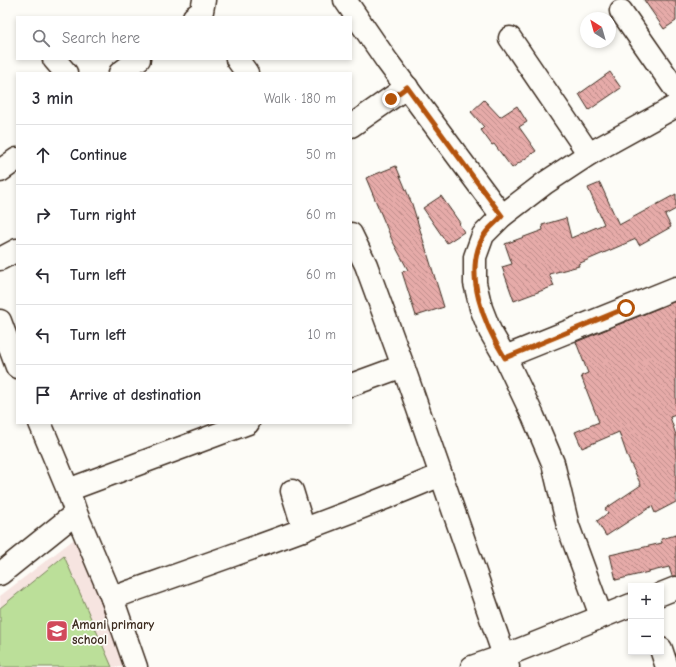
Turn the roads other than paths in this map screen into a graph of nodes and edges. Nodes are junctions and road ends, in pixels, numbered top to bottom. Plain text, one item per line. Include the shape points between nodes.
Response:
1 (345, 0) edge
2 (621, 11) dead end
3 (510, 38) dead end
4 (55, 60) edge
5 (137, 60) edge
6 (238, 60) edge
7 (65, 72) edge
8 (121, 72) edge
9 (246, 72) edge
10 (407, 87) junction
11 (676, 90) edge
12 (676, 106) edge
13 (352, 125) edge
14 (589, 154) junction
15 (16, 160) edge
16 (0, 171) edge
17 (502, 216) junction
18 (352, 238) edge
19 (16, 251) edge
20 (0, 259) edge
21 (359, 268) edge
22 (676, 288) edge
23 (7, 328) edge
24 (505, 358) junction
25 (16, 363) edge
26 (403, 366) junction
27 (352, 385) edge
28 (40, 424) edge
29 (245, 424) edge
30 (441, 475) junction
31 (68, 490) junction
32 (292, 491) dead end
33 (76, 513) junction
34 (304, 530) junction
35 (0, 574) edge
36 (676, 588) edge
37 (664, 593) edge
38 (112, 598) junction
39 (628, 606) edge
40 (600, 616) junction
41 (663, 655) edge
42 (506, 662) edge
43 (136, 667) edge
44 (472, 667) edge
45 (667, 667) edge

1 - 10 street
2 - 11 street
3 - 14 street
4 - 7 street
5 - 8 street
6 - 9 street
10 - 13 street
10 - 17 street
12 - 14 street
14 - 17 street
15 - 16 street
17 - 24 street via 483,235 475,257 475,283 490,331
18 - 21 street
19 - 20 street
21 - 26 street
22 - 24 street
23 - 25 street
24 - 40 street via 553,463 568,526
26 - 27 street
26 - 30 street
28 - 31 street
29 - 31 street
30 - 34 street
30 - 42 street
31 - 33 street
32 - 34 street
33 - 35 street
33 - 38 street
34 - 38 street
36 - 37 street
38 - 43 street
39 - 40 street
40 - 42 street
41 - 45 street
42 - 44 street

